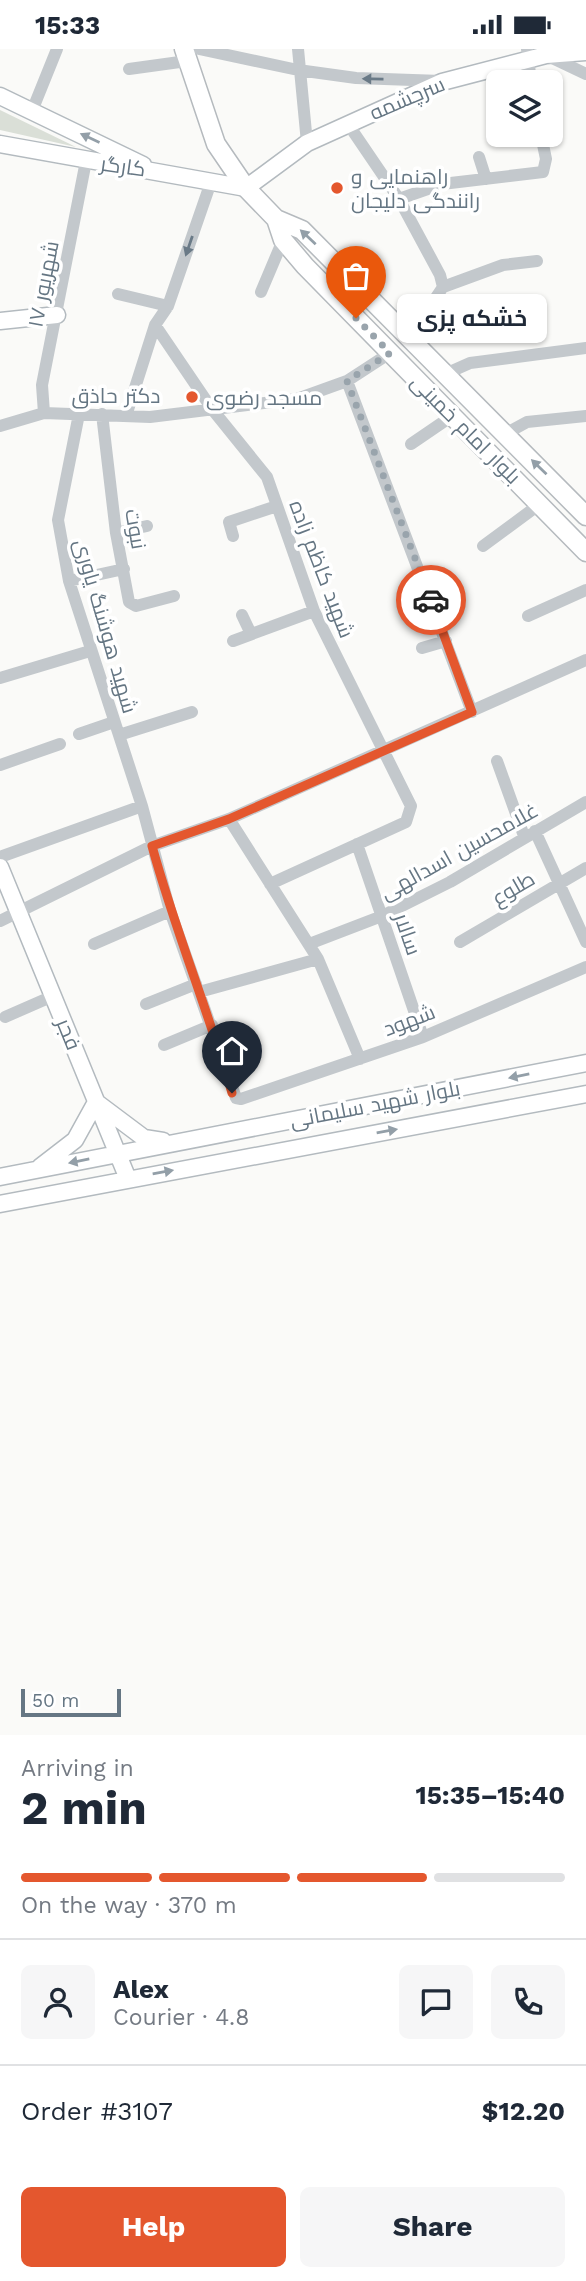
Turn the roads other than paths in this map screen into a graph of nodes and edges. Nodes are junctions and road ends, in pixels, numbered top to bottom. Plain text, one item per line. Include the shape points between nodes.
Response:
1 (57, 49) edge
2 (298, 49) edge
3 (586, 51) edge
4 (190, 53) edge
5 (527, 54) edge
6 (546, 55) junction
7 (129, 69) dead end
8 (298, 70) junction
9 (586, 74) edge
10 (442, 82) junction
11 (0, 96) edge
12 (32, 111) junction
13 (348, 124) junction
14 (307, 143) junction
15 (0, 144) edge
16 (544, 147) edge
17 (479, 157) dead end
18 (86, 161) junction
19 (151, 170) junction
20 (486, 179) junction
21 (211, 182) junction
22 (246, 188) junction
23 (399, 199) junction
24 (276, 219) junction
25 (283, 240) junction
26 (537, 261) dead end
27 (443, 287) junction
28 (261, 292) dead end
29 (118, 294) dead end
30 (168, 306) junction
31 (57, 315) junction
32 (0, 321) edge
33 (155, 325) junction
34 (408, 339) junction
35 (586, 348) edge
36 (390, 353) junction
37 (443, 375) junction
38 (347, 381) junction
39 (212, 409) junction
40 (44, 413) junction
41 (79, 414) junction
42 (102, 414) junction
43 (452, 415) junction
44 (126, 416) junction
45 (586, 416) edge
46 (0, 426) edge
47 (505, 434) junction
48 (411, 444) dead end
49 (540, 504) junction
50 (277, 506) junction
51 (586, 516) edge
52 (147, 526) dead end
53 (116, 533) junction
54 (233, 536) dead end
55 (483, 546) dead end
56 (586, 552) edge
57 (124, 569) junction
58 (69, 581) junction
59 (586, 590) edge
60 (174, 596) dead end
61 (314, 611) junction
62 (242, 614) dead end
63 (528, 616) dead end
64 (251, 634) junction
65 (233, 641) dead end
66 (446, 641) junction
67 (422, 648) dead end
68 (90, 651) junction
69 (586, 660) edge
70 (0, 678) edge
71 (192, 712) dead end
72 (472, 712) junction
73 (114, 722) junction
74 (79, 734) dead end
75 (119, 735) junction
76 (60, 744) dead end
77 (383, 753) junction
78 (497, 761) dead end
79 (0, 765) edge
80 (586, 802) edge
81 (142, 806) junction
82 (229, 819) junction
83 (529, 834) junction
84 (357, 844) junction
85 (152, 846) junction
86 (0, 857) edge
87 (0, 867) edge
88 (586, 868) edge
89 (559, 883) junction
90 (270, 884) junction
91 (170, 911) junction
92 (20, 913) junction
93 (382, 916) junction
94 (0, 921) edge
95 (460, 942) dead end
96 (586, 942) edge
97 (94, 944) dead end
98 (309, 944) junction
99 (318, 959) junction
100 (586, 967) edge
101 (197, 988) junction
102 (53, 996) junction
103 (146, 1004) dead end
104 (5, 1017) dead end
105 (212, 1025) junction
106 (423, 1037) junction
107 (164, 1045) dead end
108 (360, 1059) junction
109 (586, 1063) edge
110 (586, 1094) edge
111 (241, 1099) joint
112 (96, 1102) junction
113 (176, 1143) junction
114 (117, 1154) junction
115 (37, 1170) junction
116 (0, 1177) edge
117 (128, 1179) junction
118 (0, 1204) edge

1 - 12 street
2 - 8 street
3 - 6 main road, سرچشمه
4 - 7 street
4 - 8 street
4 - 22 main road via 216,144
5 - 6 main road, سرچشمه
5 - 10 main road, سرچشمه
6 - 9 street
10 -> 8 street
8 - 14 street
10 - 13 main road, سرچشمه
11 - 12 main road
19 -> 12 main road
13 - 14 main road, سرچشمه
13 - 23 street
14 - 22 main road, سرچشمه
15 - 18 main road, کارگر
16 - 20 street via 544,172
17 - 20 street
18 - 19 main road, کارگر
18 - 31 street, ۱۷ شهریور
19 - 21 main road, کارگر
20 - 23 street via 442,184
21 - 22 main road, کارگر
21 -> 30 street
22 - 24 main road
23 - 27 street
24 - 25 main road, بلوار امام خمینی
34 -> 24 main road, بلوار امام خمینی via 302,230
25 - 28 street
25 - 36 main road, بلوار امام خمینی
26 - 27 street via 503,265
27 - 34 street
29 - 30 street
30 - 33 street
31 - 32 main road
31 - 40 street, ۱۷ شهریور via 42,385
33 - 39 street
33 - 44 street
34 - 37 main road, بلوار امام خمینی
35 - 37 street via 470,363
36 - 38 street, دکتر حاذق
36 - 43 main road, بلوار امام خمینی
37 - 47 main road, بلوار امام خمینی
38 - 39 street, دکتر حاذق via 297,399
38 - 66 street
39 - 44 street, دکتر حاذق
39 - 50 street, شهید کاظم زاده via 267,477
40 - 41 street, دکتر حاذق
40 - 46 street, دکتر حاذق
41 - 42 street, دکتر حاذق
41 - 58 street, شهید هوشنگ یاوری via 58,520
42 - 44 street, دکتر حاذق
42 - 53 street, نبوت
43 - 48 street
43 - 49 main road, بلوار امام خمینی
45 - 47 street via 527,422
51 -> 47 main road, بلوار امام خمینی
49 - 55 street
49 - 56 main road, بلوار امام خمینی
50 - 54 street via 229,522
50 - 61 street, شهید کاظم زاده
52 - 53 street
53 - 57 street, نبوت
57 - 58 street
57 - 60 street, نبوت via 133,605
58 - 68 street, شهید هوشنگ یاوری
59 - 63 street
61 - 64 street
61 - 77 street, شهید کاظم زاده
62 - 64 street
64 - 65 street
66 - 67 street
66 - 72 street
68 - 70 street
68 - 73 street, شهید هوشنگ یاوری
69 - 72 street
71 - 75 street
72 - 77 street
73 - 74 street
73 - 75 street, شهید هوشنگ یاوری
75 - 81 street, شهید هوشنگ یاوری
76 - 79 street
77 - 82 street
77 - 84 street, شهید کاظم زاده via 411,806 406,822
78 - 83 street
80 - 83 street, غلامحسین اسدالهی
81 - 85 street, شهید هوشنگ یاوری
81 - 86 street
82 - 85 street
82 - 90 street
83 - 89 street
83 - 93 street, غلامحسین اسدالهی via 450,883
84 - 90 street, شهید کاظم زاده
84 - 93 street, سالار
85 - 91 street, شهید هوشنگ یاوری
85 - 92 street
87 - 92 main road, فجر
88 - 89 street, طلوع
89 - 95 street, طلوع
89 - 96 street
90 - 98 street
91 - 97 street
91 - 101 street, شهید هوشنگ یاوری
92 - 94 street
92 - 102 main road, فجر
93 - 98 street, غلامحسین اسدالهی
93 - 106 street, سالار
98 - 99 street
99 - 101 street
99 - 108 street
100 - 106 street, شهود
101 - 103 street
101 - 105 street, شهید هوشنگ یاوری
102 - 104 street
102 - 112 main road, فجر
105 - 107 street
105 - 111 street, شهید هوشنگ یاوری via 232,1093
106 - 108 street, شهود
108 - 111 street, شهود
109 -> 113 main road, بلوار شهید سلیمانی
117 -> 110 main road, بلوار شهید سلیمانی
112 - 113 main road via 144,1137
112 - 114 main road, فجر
112 - 115 main road via 75,1140
113 - 114 main road, بلوار شهید سلیمانی
114 -> 115 main road, بلوار شهید سلیمانی
114 - 117 main road, فجر
115 - 116 main road, بلوار شهید سلیمانی
117 - 118 main road, بلوار شهید سلیمانی

